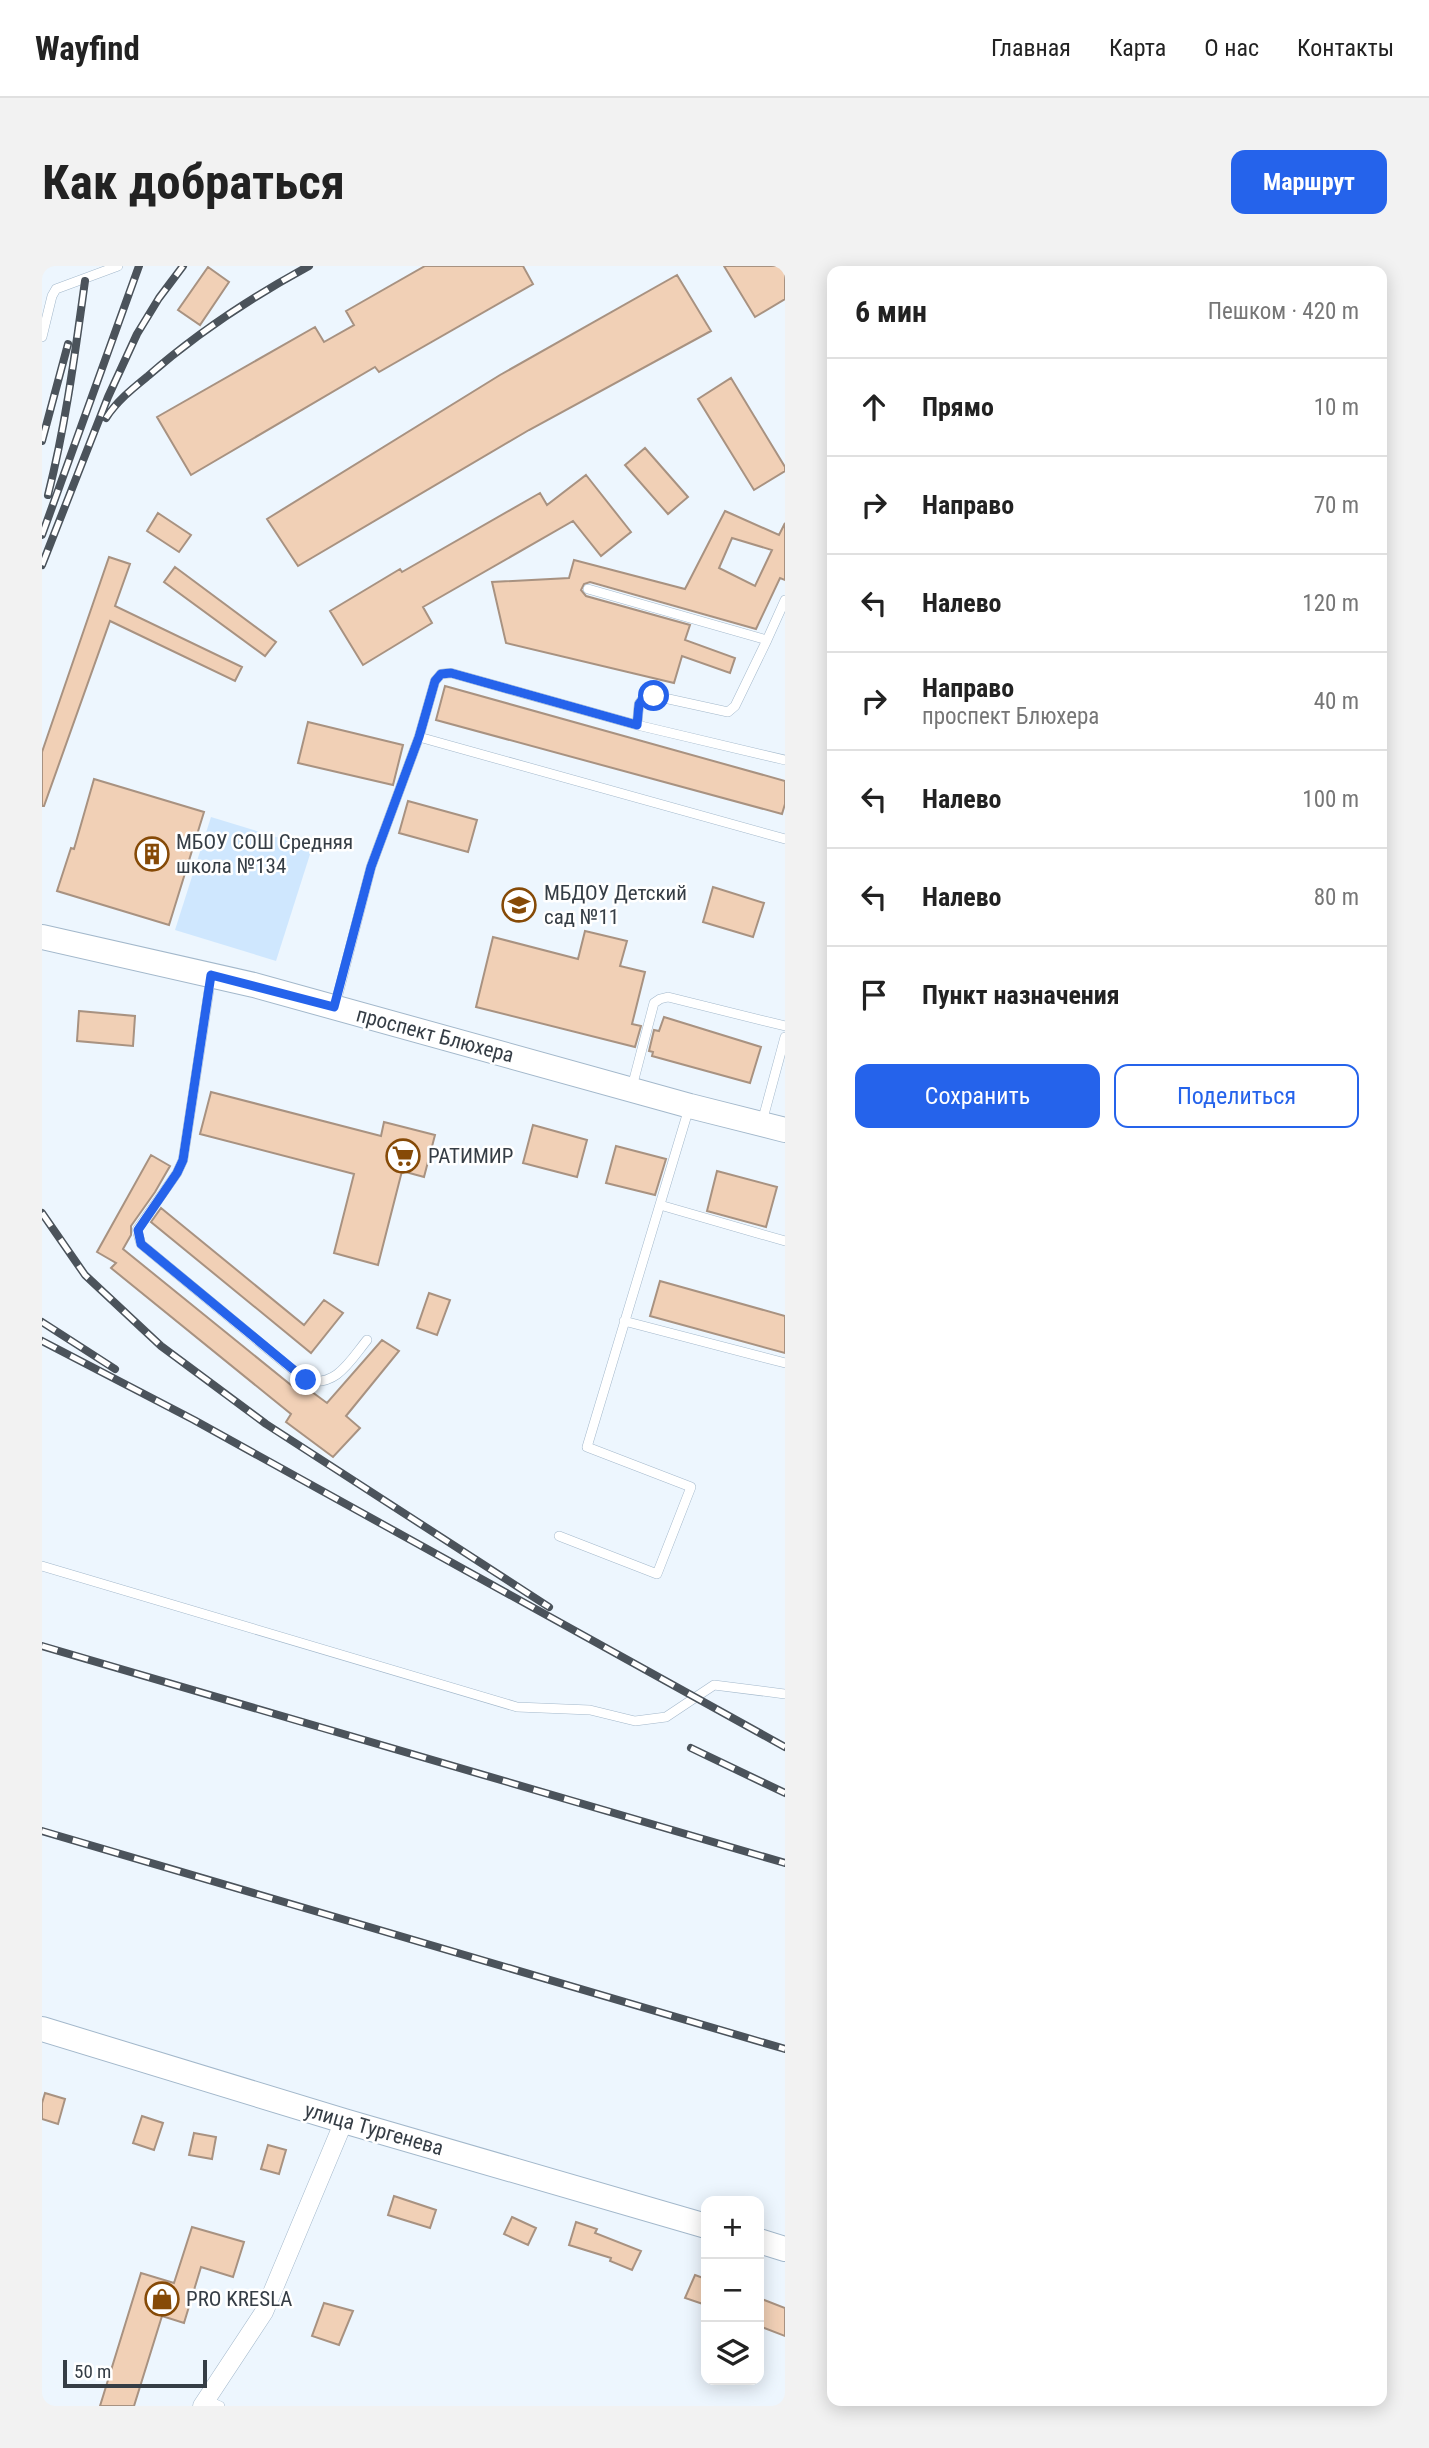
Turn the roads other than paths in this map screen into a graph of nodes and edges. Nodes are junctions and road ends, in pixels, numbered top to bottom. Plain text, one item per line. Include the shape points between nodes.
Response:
1 (118, 266) edge
2 (42, 337) edge
3 (588, 589) dead end
4 (785, 600) edge
5 (767, 640) junction
6 (637, 725) junction
7 (419, 737) junction
8 (785, 760) edge
9 (785, 839) edge
10 (42, 937) edge
11 (211, 975) junction
12 (334, 1007) junction
13 (785, 1026) edge
14 (785, 1037) edge
15 (631, 1089) junction
16 (690, 1106) junction
17 (773, 1126) edge
18 (660, 1205) junction
19 (785, 1241) edge
20 (624, 1321) junction
21 (367, 1340) dead end
22 (785, 1363) edge
23 (558, 1536) dead end
24 (42, 1566) edge
25 (785, 1694) edge
26 (42, 2029) edge
27 (344, 2121) junction
28 (701, 2225) edge
29 (764, 2243) edge
30 (785, 2249) edge
31 (209, 2404) edge

1 - 2 lane via 56,289
3 - 5 lane
4 - 5 lane
5 - 6 lane via 728,712 644,697
6 - 7 lane via 451,673 441,674 435,681
6 - 8 lane
7 - 9 lane
7 - 12 lane via 371,867
10 - 11 street, проспект Блюхера
11 - 12 street, проспект Блюхера
11 - 21 lane via 183,1160 138,1230 141,1244 306,1380 332,1378
12 - 15 street, проспект Блюхера
13 - 15 lane via 668,997 660,999 654,1003
14 - 17 lane
15 - 16 street, проспект Блюхера
16 - 17 street, проспект Блюхера
16 - 18 lane
18 - 19 lane
18 - 20 lane
20 - 22 lane
20 - 23 lane via 587,1447 691,1487 657,1574
24 - 25 lane via 517,1707 590,1710 635,1721 666,1717 714,1685
26 - 27 street, улица Тургенева
27 - 28 street, улица Тургенева
27 - 31 street via 264,2312
29 - 30 street

